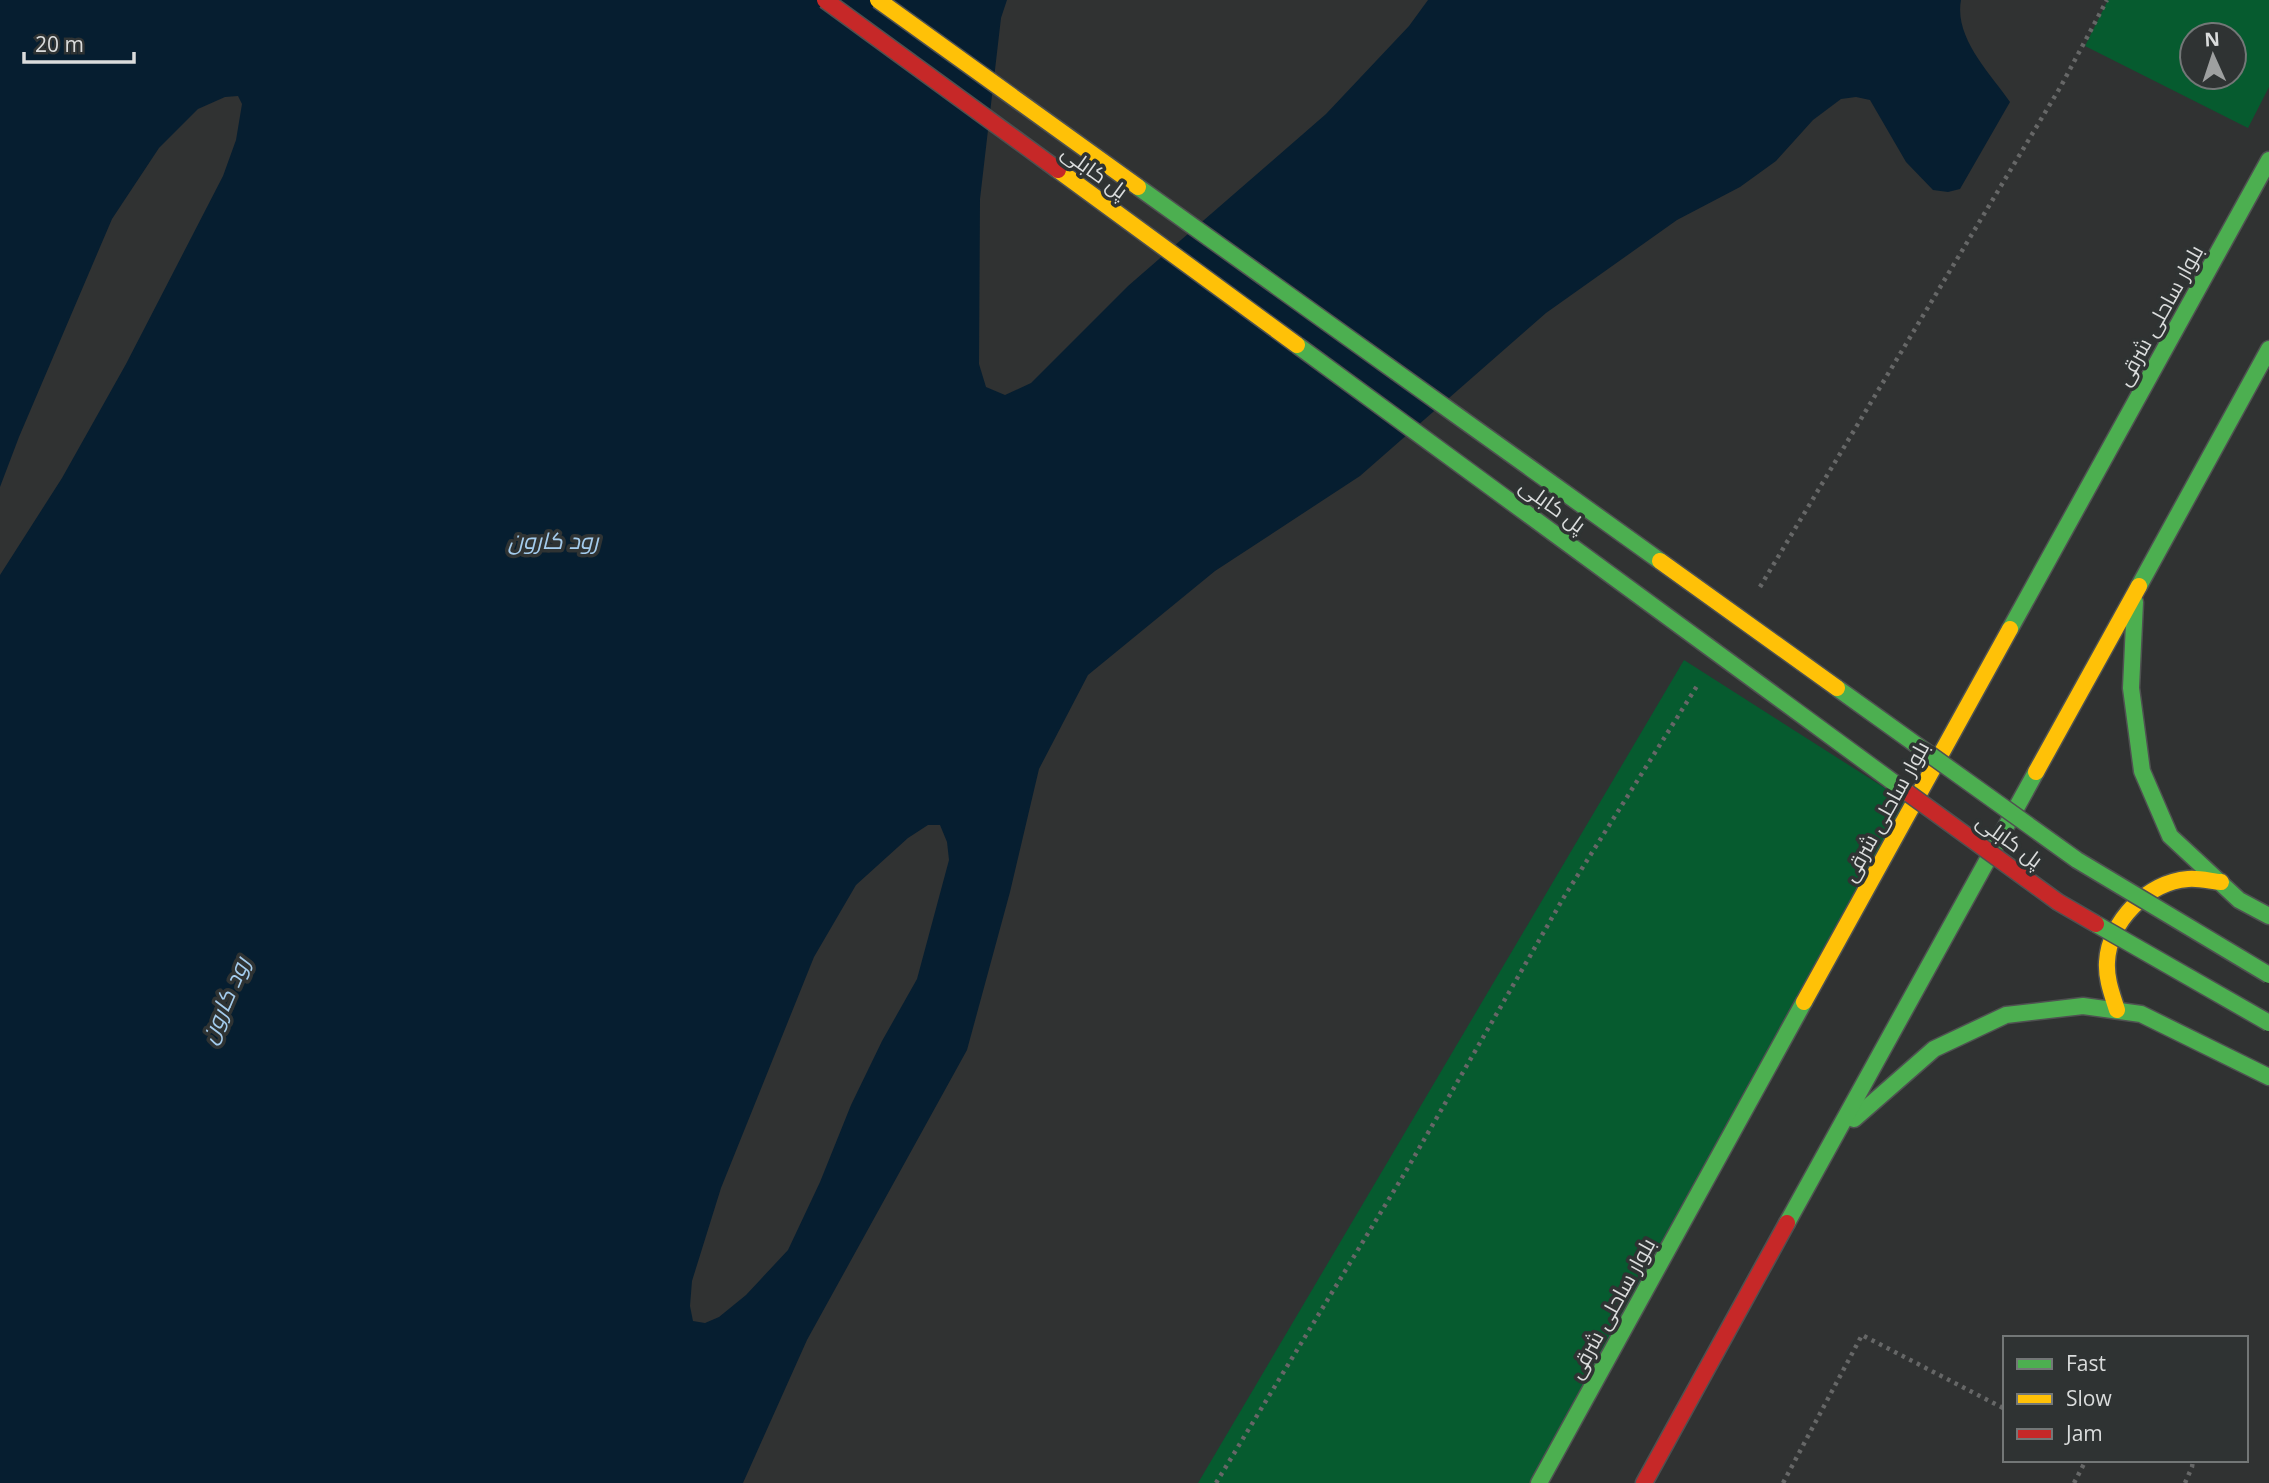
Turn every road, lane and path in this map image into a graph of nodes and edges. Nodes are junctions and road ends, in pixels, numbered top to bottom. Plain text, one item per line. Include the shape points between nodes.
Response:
1 (825, 0) edge
2 (878, 0) edge
3 (2107, 0) edge
4 (2269, 160) edge
5 (2269, 349) edge
6 (2136, 590) junction
7 (1755, 594) dead end
8 (1704, 676) dead end
9 (2221, 882) junction
10 (2269, 916) edge
11 (2269, 975) edge
12 (2117, 1010) junction
13 (2269, 1023) edge
14 (2269, 1077) edge
15 (1835, 1137) junction
16 (2003, 1408) edge
17 (2084, 1462) edge
18 (2193, 1462) edge
19 (1216, 1483) edge
20 (1539, 1483) edge
21 (1644, 1483) edge
22 (1783, 1483) edge
23 (2074, 1483) edge
24 (2185, 1483) edge

1 - 13 main road, پل کابلی, bridge via 2058,902
2 - 11 main road, پل کابلی, bridge via 2077,860
3 - 7 path via 2054,98
4 - 20 main road, بلوار ساحلی شرقی
5 - 6 main road
6 - 9 main road via 2130,688 2142,772 2170,836
6 - 15 main road
8 - 19 path via 1564,897 1406,1171
9 - 10 main road via 2239,900
9 - 12 main road via 2186,879 2153,889 2126,912 2111,943 2107,977
12 - 14 main road via 2141,1014
12 - 15 main road via 2083,1006 2006,1015 1934,1049
15 - 21 main road
16 - 22 path via 1862,1335
17 - 23 path
18 - 24 path

